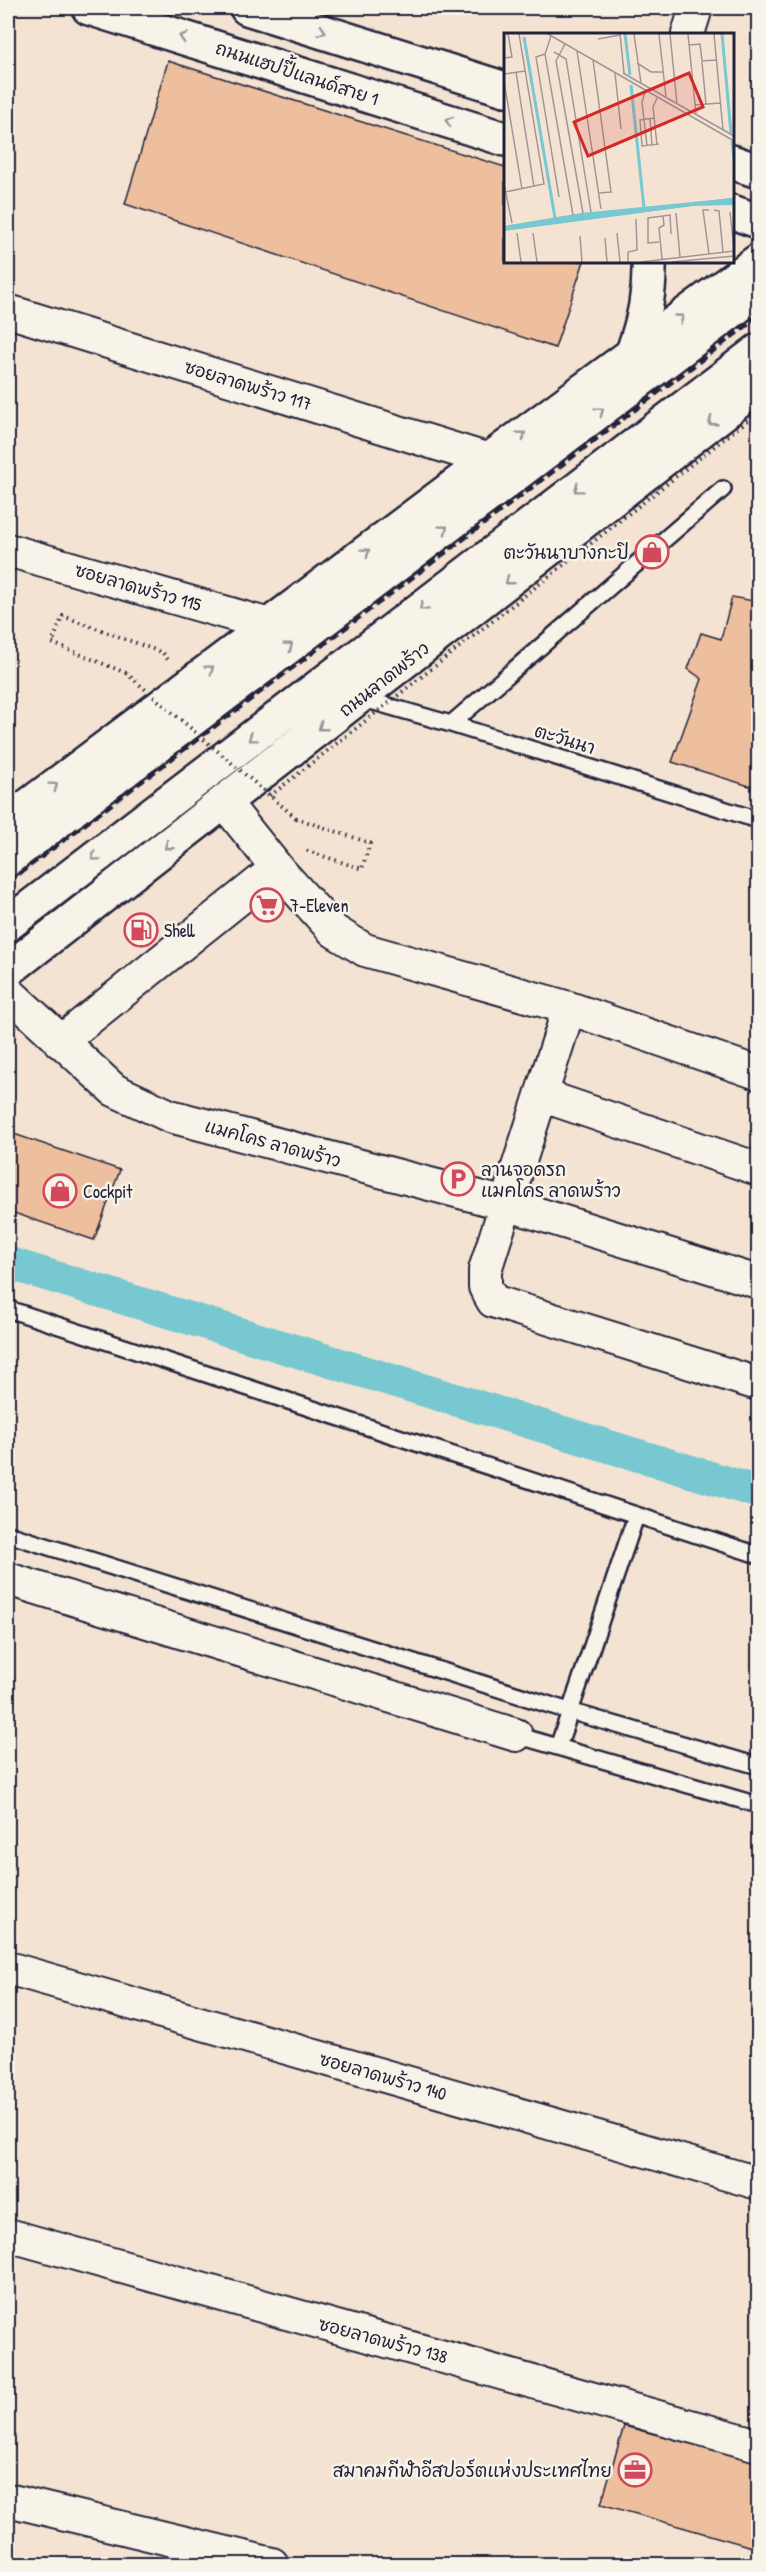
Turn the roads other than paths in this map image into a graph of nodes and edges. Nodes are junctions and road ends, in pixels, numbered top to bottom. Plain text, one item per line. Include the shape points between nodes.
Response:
1 (89, 8) edge
2 (247, 8) edge
3 (696, 8) edge
4 (688, 33) edge
5 (504, 89) edge
6 (504, 139) edge
7 (733, 162) edge
8 (759, 171) edge
9 (733, 212) edge
10 (759, 220) edge
11 (759, 261) edge
12 (649, 262) edge
13 (759, 291) edge
14 (8, 311) edge
15 (759, 351) edge
16 (633, 352) junction
17 (754, 401) edge
18 (489, 460) junction
19 (723, 489) dead end
20 (8, 550) edge
21 (269, 625) junction
22 (359, 698) junction
23 (451, 724) junction
24 (225, 803) junction
25 (759, 820) edge
26 (8, 821) edge
27 (287, 858) junction
28 (8, 859) edge
29 (8, 924) edge
30 (8, 970) edge
31 (8, 992) edge
32 (569, 1008) junction
33 (60, 1042) junction
34 (759, 1073) edge
35 (541, 1095) junction
36 (759, 1169) edge
37 (506, 1204) junction
38 (759, 1282) edge
39 (8, 1309) edge
40 (759, 1384) edge
41 (636, 1516) junction
42 (8, 1534) edge
43 (759, 1554) edge
44 (8, 1579) edge
45 (569, 1711) junction
46 (516, 1735) joint
47 (558, 1747) junction
48 (759, 1766) edge
49 (759, 1806) edge
50 (8, 1968) edge
51 (759, 2183) edge
52 (8, 2235) edge
53 (759, 2445) edge
54 (8, 2500) edge
55 (193, 2555) edge
56 (272, 2565) edge

6 -> 1 main road, ถนนแฮปปี้แลนด์สาย 1
2 -> 5 main road
3 - 4 street
7 - 8 main road
9 - 10 main road
16 -> 11 main road
12 - 16 main road via 645,318
28 -> 13 main road
14 - 18 street, ซอยลาดพร้าว 117
15 -> 29 main road
18 -> 16 main road
17 -> 22 main road, ถนนลาดพร้าว
21 -> 18 main road
19 - 23 lane
20 - 21 street, ซอยลาดพร้าว 115
26 -> 21 main road
22 - 23 lane, ตะวันนา
22 -> 24 main road, ถนนลาดพร้าว
23 - 25 lane, ตะวันนา
24 - 27 street
24 -> 30 main road, ถนนลาดพร้าว
27 - 32 street via 334,931 364,950
27 - 33 street
31 - 33 street, แมคโคร ลาดพร้าว
32 - 34 street
32 - 35 street
33 - 37 street, แมคโคร ลาดพร้าว via 114,1090 170,1116
35 - 36 street
35 - 37 street
37 - 38 street, แมคโคร ลาดพร้าว
37 - 40 street via 485,1270 485,1287 493,1301
39 - 41 lane
41 - 43 lane
41 - 45 lane
42 - 45 lane
44 - 46 street
45 - 47 lane
45 - 48 lane
46 - 47 lane
47 - 49 lane
50 - 51 street, ซอยลาดพร้าว 140
52 - 53 street, ซอยลาดพร้าว 138
54 - 55 street
55 - 56 street

